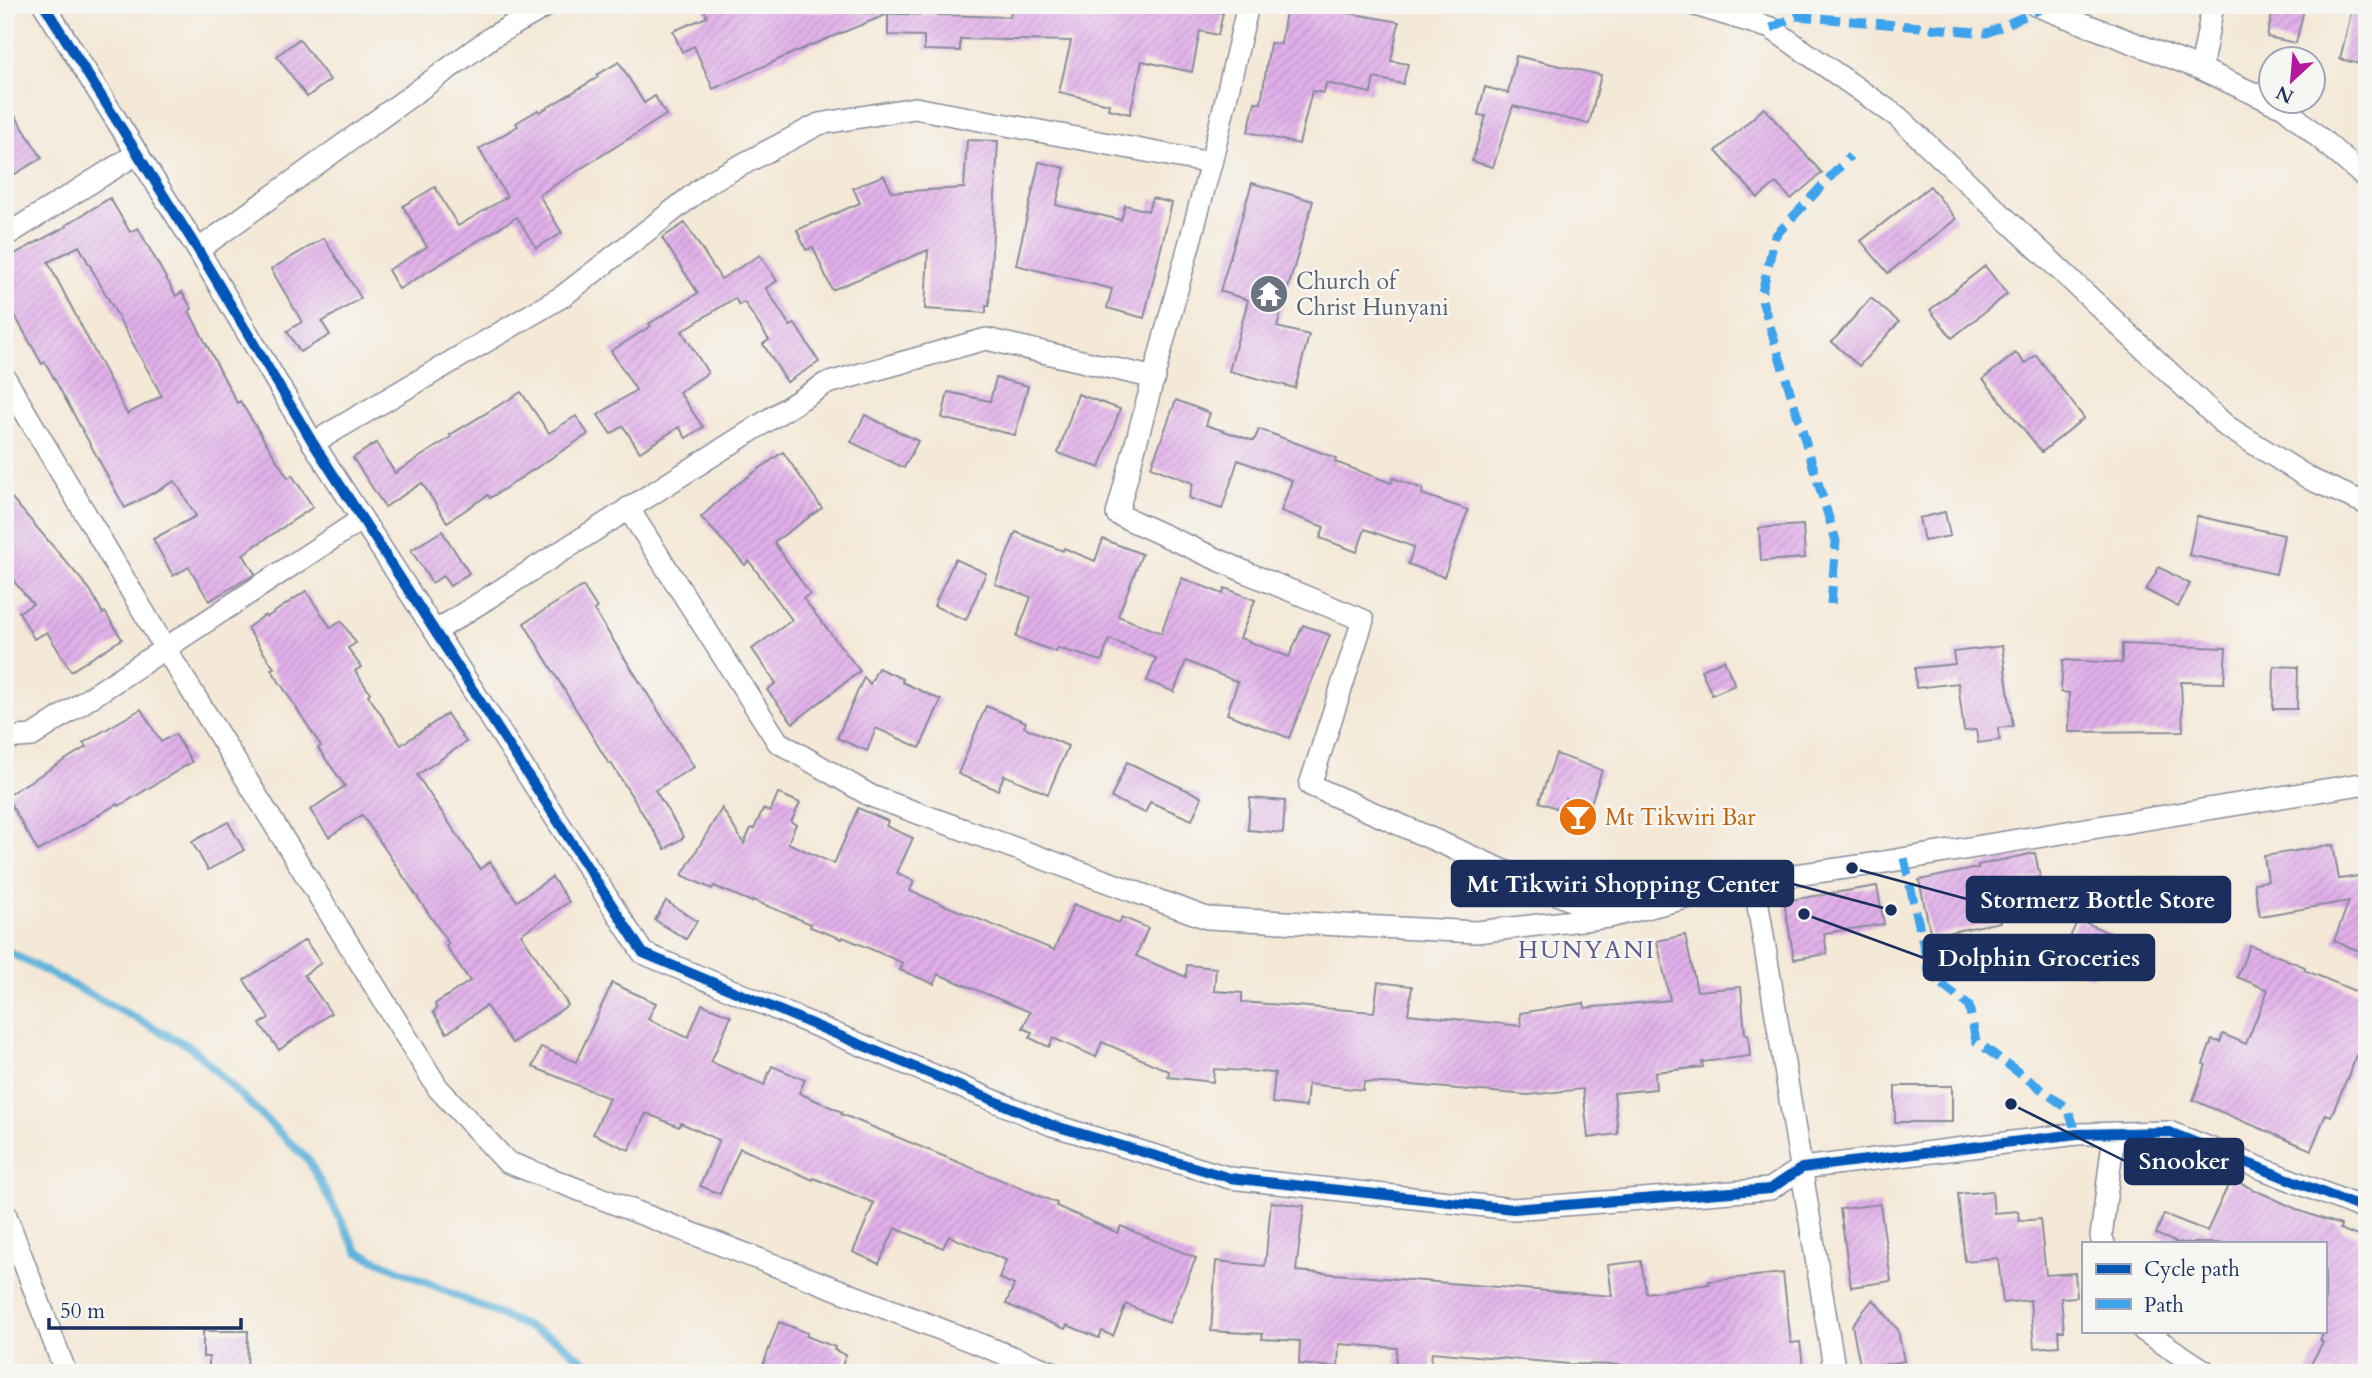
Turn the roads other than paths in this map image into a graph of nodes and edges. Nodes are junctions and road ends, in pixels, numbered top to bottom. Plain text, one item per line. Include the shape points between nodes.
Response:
1 (44, 5) edge
2 (548, 5) edge
3 (1248, 5) edge
4 (1695, 5) edge
5 (2035, 5) edge
6 (2213, 5) edge
7 (2201, 69) junction
8 (2256, 94) edge
9 (2294, 116) edge
10 (138, 153) junction
11 (1212, 163) junction
12 (2367, 179) edge
13 (5, 236) edge
14 (198, 250) junction
15 (5, 378) edge
16 (1154, 378) junction
17 (313, 443) junction
18 (2367, 504) edge
19 (628, 508) junction
20 (362, 519) junction
21 (436, 631) junction
22 (165, 648) junction
23 (5, 738) edge
24 (2367, 783) edge
25 (1754, 881) junction
26 (1609, 917) junction
27 (2114, 1133) junction
28 (1802, 1168) junction
29 (2367, 1210) edge
30 (5, 1213) edge
31 (2104, 1242) edge
32 (2146, 1332) edge
33 (66, 1373) edge
34 (1054, 1373) edge
35 (1830, 1373) edge
36 (2208, 1373) edge

1 - 10 street
2 - 14 street via 492,37
3 - 11 street
4 - 18 street via 1772,28 1898,117 2226,426 2312,480
5 - 7 street
6 - 7 street
7 - 8 street
9 - 12 street
10 - 13 street
10 - 14 street
11 - 16 street
11 - 17 street via 915,108 819,124 711,181 563,296
14 - 17 street
15 - 22 street
16 - 19 street via 986,338 825,384
16 - 26 street via 1117,514 1363,620 1310,785
17 - 20 street
19 - 21 street
19 - 26 street via 778,742 872,796 1207,918 1476,932
20 - 21 street
20 - 22 street
21 - 28 street via 643,953 1052,1125 1230,1178 1513,1209 1770,1189
22 - 23 street via 32,736
22 - 34 street via 438,1088 507,1162
24 - 25 street
25 - 26 street
25 - 28 street
27 - 28 street
27 - 29 street via 2169,1132
27 - 31 street
28 - 35 street via 1833,1361
30 - 33 street
32 - 36 street

